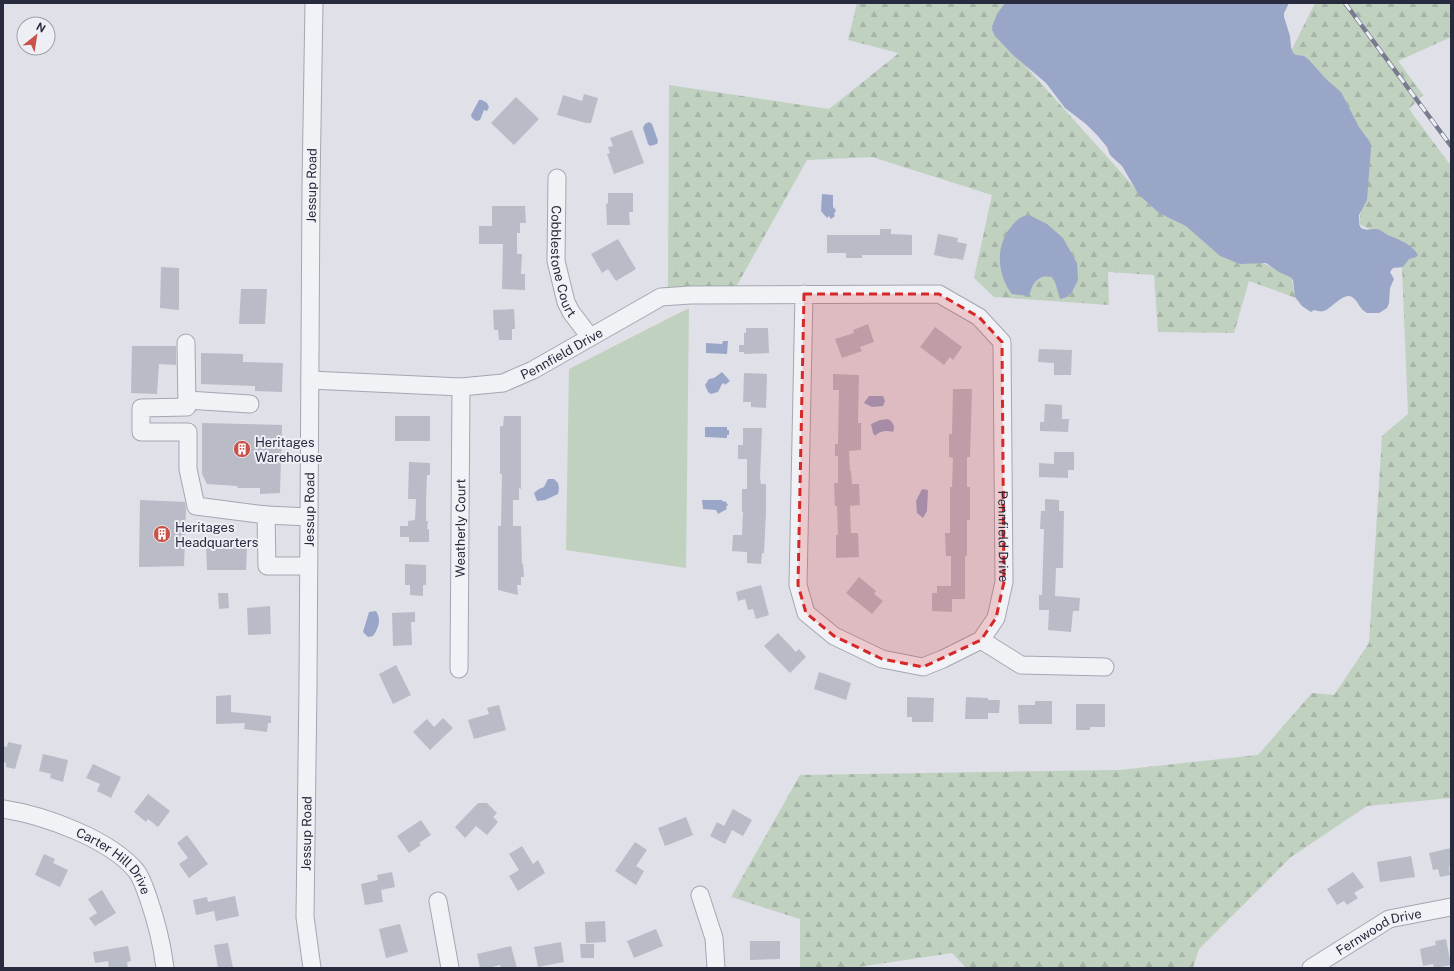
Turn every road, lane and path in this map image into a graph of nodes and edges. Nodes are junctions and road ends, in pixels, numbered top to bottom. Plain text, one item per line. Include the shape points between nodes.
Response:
1 (314, 3) edge
2 (557, 178) dead end
3 (804, 294) junction
4 (590, 337) junction
5 (186, 343) dead end
6 (310, 380) junction
7 (461, 387) junction
8 (187, 403) junction
9 (250, 404) dead end
10 (188, 432) junction
11 (266, 515) junction
12 (308, 517) junction
13 (308, 566) junction
14 (981, 640) junction
15 (1105, 667) dead end
16 (459, 669) dead end
17 (3, 809) edge
18 (700, 896) dead end
19 (438, 901) dead end
20 (1451, 907) edge
21 (165, 968) edge
22 (312, 968) edge
23 (450, 968) edge
24 (716, 968) edge
25 (1311, 968) edge

1 - 6 street, Jessup Road
2 - 4 street, Cobblestone Court via 556,261 566,302
3 - 4 street, Pennfield Drive via 661,297
3 - 14 street via 798,585 806,613 834,636 882,659 923,667
3 - 14 street, Pennfield Drive via 939,294 979,317 1002,342 1004,582 996,618
4 - 7 street, Pennfield Drive via 533,370 503,383
5 - 8 street
6 - 7 street, Pennfield Drive
6 - 12 street, Jessup Road
7 - 16 street, Weatherly Court
8 - 9 street
8 - 10 street
8 - 10 street via 141,408 141,432
10 - 11 street via 188,469 196,506
11 - 12 street
11 - 13 street via 267,566
12 - 13 street, Jessup Road
13 - 22 street, Jessup Road via 305,917
14 - 15 street via 1021,665
17 - 21 street, Carter Hill Drive via 25,812 56,822 100,843 127,861 138,872 155,918
18 - 24 street via 714,938
19 - 23 street
20 - 25 street, Fernwood Drive via 1389,919

